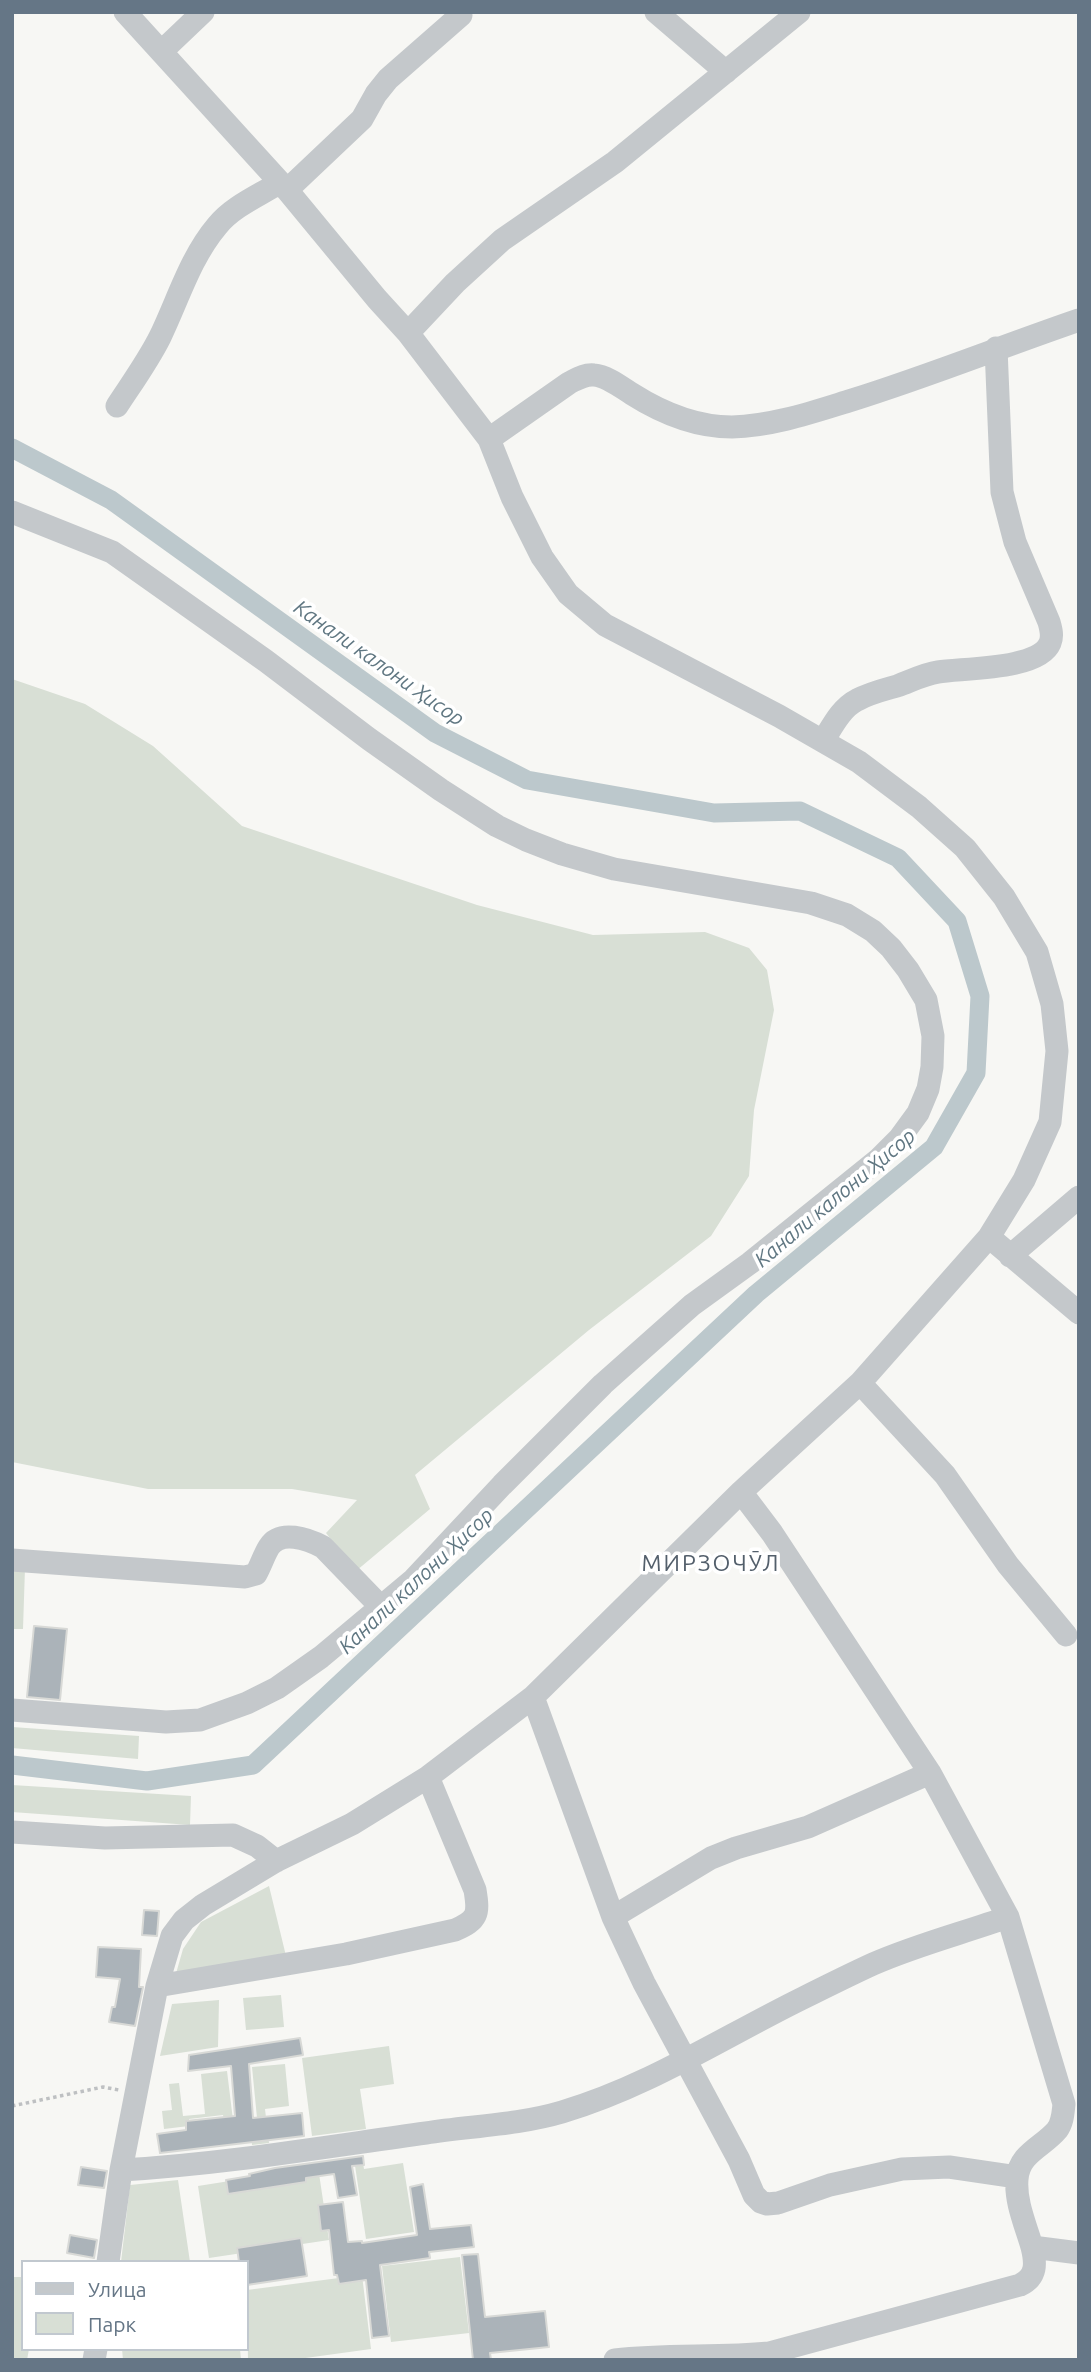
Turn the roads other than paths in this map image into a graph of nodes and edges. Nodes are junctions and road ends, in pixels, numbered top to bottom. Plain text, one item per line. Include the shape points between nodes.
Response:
1 (125, 12) edge
2 (203, 12) edge
3 (656, 12) edge
4 (799, 12) edge
5 (461, 15) dead end
6 (162, 51) junction
7 (726, 72) junction
8 (283, 187) junction
9 (1079, 320) edge
10 (408, 332) junction
11 (996, 348) junction
12 (117, 406) dead end
13 (489, 439) junction
14 (12, 512) edge
15 (823, 741) junction
16 (1079, 1197) edge
17 (989, 1237) junction
18 (1010, 1256) junction
19 (1079, 1313) edge
20 (860, 1383) junction
21 (741, 1492) junction
22 (12, 1560) edge
23 (381, 1607) junction
24 (1066, 1635) dead end
25 (533, 1697) junction
26 (12, 1710) edge
27 (929, 1773) junction
28 (428, 1777) junction
29 (12, 1832) edge
30 (276, 1861) junction
31 (614, 1917) junction
32 (1008, 1917) junction
33 (157, 1986) junction
34 (686, 2061) junction
35 (121, 2170) junction
36 (1017, 2176) junction
37 (1032, 2248) junction
38 (1079, 2253) edge
39 (108, 2260) edge
40 (641, 2358) edge
41 (615, 2360) edge

1 - 6 street
2 - 6 street
3 - 7 street
4 - 7 street
5 - 8 street via 388,79 355,127
6 - 8 street
7 - 10 street via 615,162 502,240
8 - 10 street
8 - 12 street via 236,209 218,224 179,290 160,336
9 - 11 street
10 - 13 street
11 - 13 street via 820,410 732,427 665,413 609,380 584,376
11 - 15 street via 1002,492 1015,542 1049,622 1049,645 1027,660 937,672 873,692 844,709
13 - 15 street via 542,557 568,594 605,625
14 - 23 street via 111,552 497,826 562,855 614,869 810,903 846,915 891,948 926,1000 933,1036 928,1089 899,1139 842,1191 692,1305 603,1384
15 - 17 street via 919,807 965,848 1004,897 1037,952 1052,1004 1057,1051 1050,1122 1024,1180
16 - 18 street
17 - 18 street
17 - 20 street
18 - 19 street
20 - 21 street
20 - 24 street via 945,1475 1008,1565
21 - 25 street
21 - 27 street
22 - 23 street via 246,1577 256,1574 271,1543 293,1538 323,1547
23 - 26 street via 277,1689 200,1720 166,1722
25 - 28 street
25 - 31 street
27 - 31 street via 808,1827 711,1858
27 - 32 street
28 - 30 street via 352,1824
28 - 33 street via 475,1890 478,1908 469,1924 346,1954
29 - 30 street via 105,1838 233,1835
30 - 33 street via 184,1920 172,1936
31 - 34 street
32 - 34 street via 875,1964
32 - 36 street via 1064,2104 1058,2129 1031,2151
33 - 35 street
34 - 35 street via 562,2112 512,2123 311,2151
34 - 36 street via 761,2202 778,2203 902,2169 949,2167
35 - 39 street
36 - 37 street via 1017,2196
37 - 38 street
37 - 40 street via 1034,2273 1028,2281 1007,2289 769,2353
40 - 41 street

